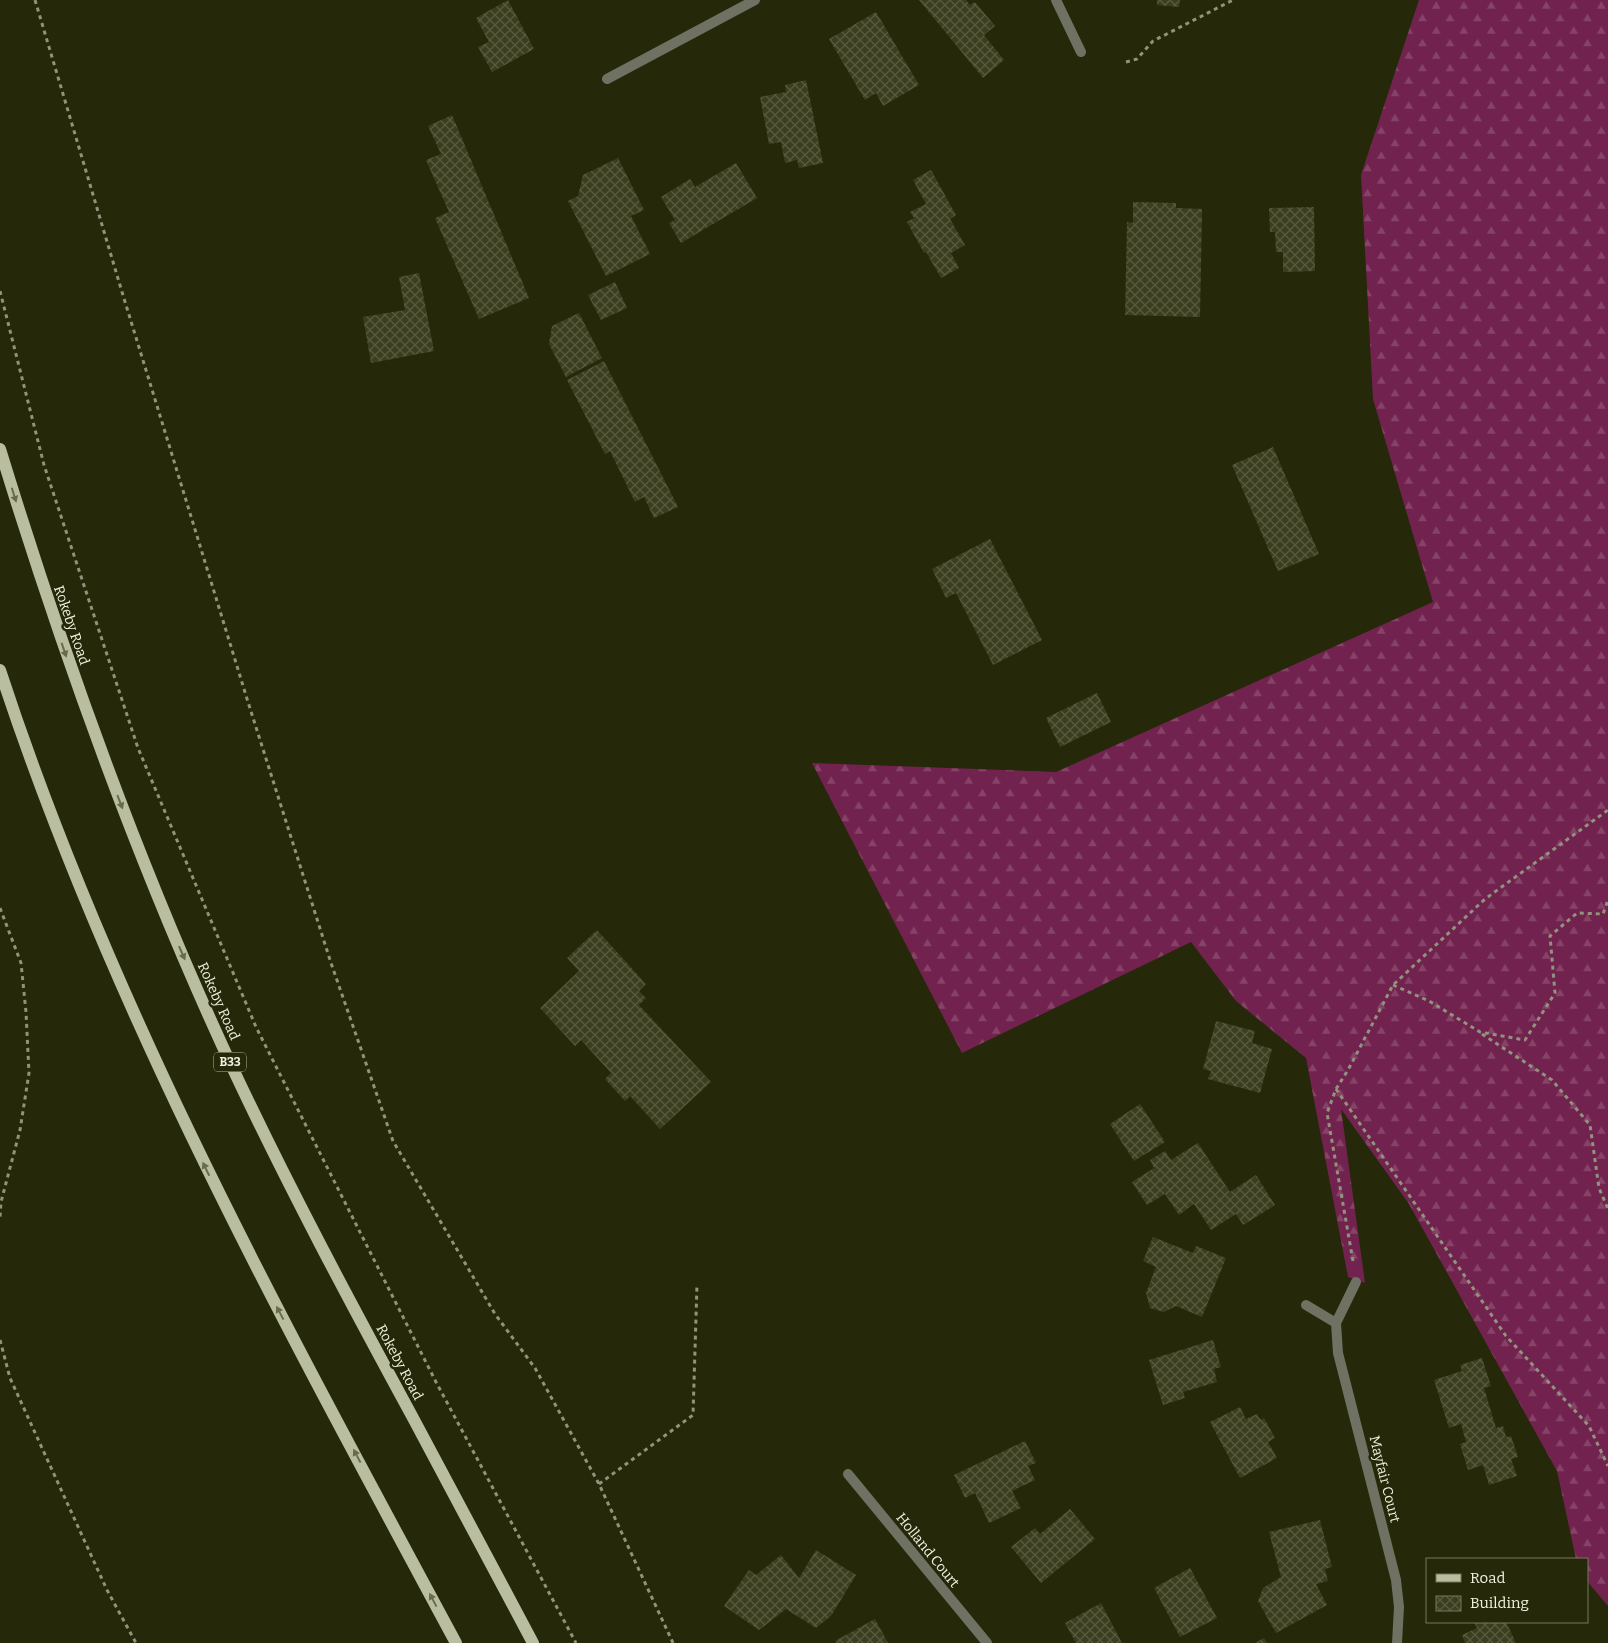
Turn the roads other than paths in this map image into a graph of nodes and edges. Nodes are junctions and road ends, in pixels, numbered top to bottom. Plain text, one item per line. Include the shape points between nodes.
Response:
1 (755, 0) edge
2 (1056, 0) edge
3 (1081, 52) dead end
4 (608, 79) dead end
5 (0, 449) edge
6 (0, 670) edge
7 (1356, 1282) road end
8 (1306, 1305) dead end
9 (1336, 1323) junction
10 (848, 1474) dead end
11 (456, 1643) edge
12 (533, 1643) edge
13 (987, 1643) edge
14 (1397, 1643) edge

1 - 4 street
2 - 3 street
5 -> 12 main road, Rokeby Road / B33 via 44,592 101,752 205,1006 307,1220
11 -> 6 main road via 248,1252 169,1089 99,932
7 - 9 street, Mayfair Court
8 - 9 street
9 - 14 street, Mayfair Court via 1338,1353 1396,1580 1399,1607
10 - 13 street, Holland Court

